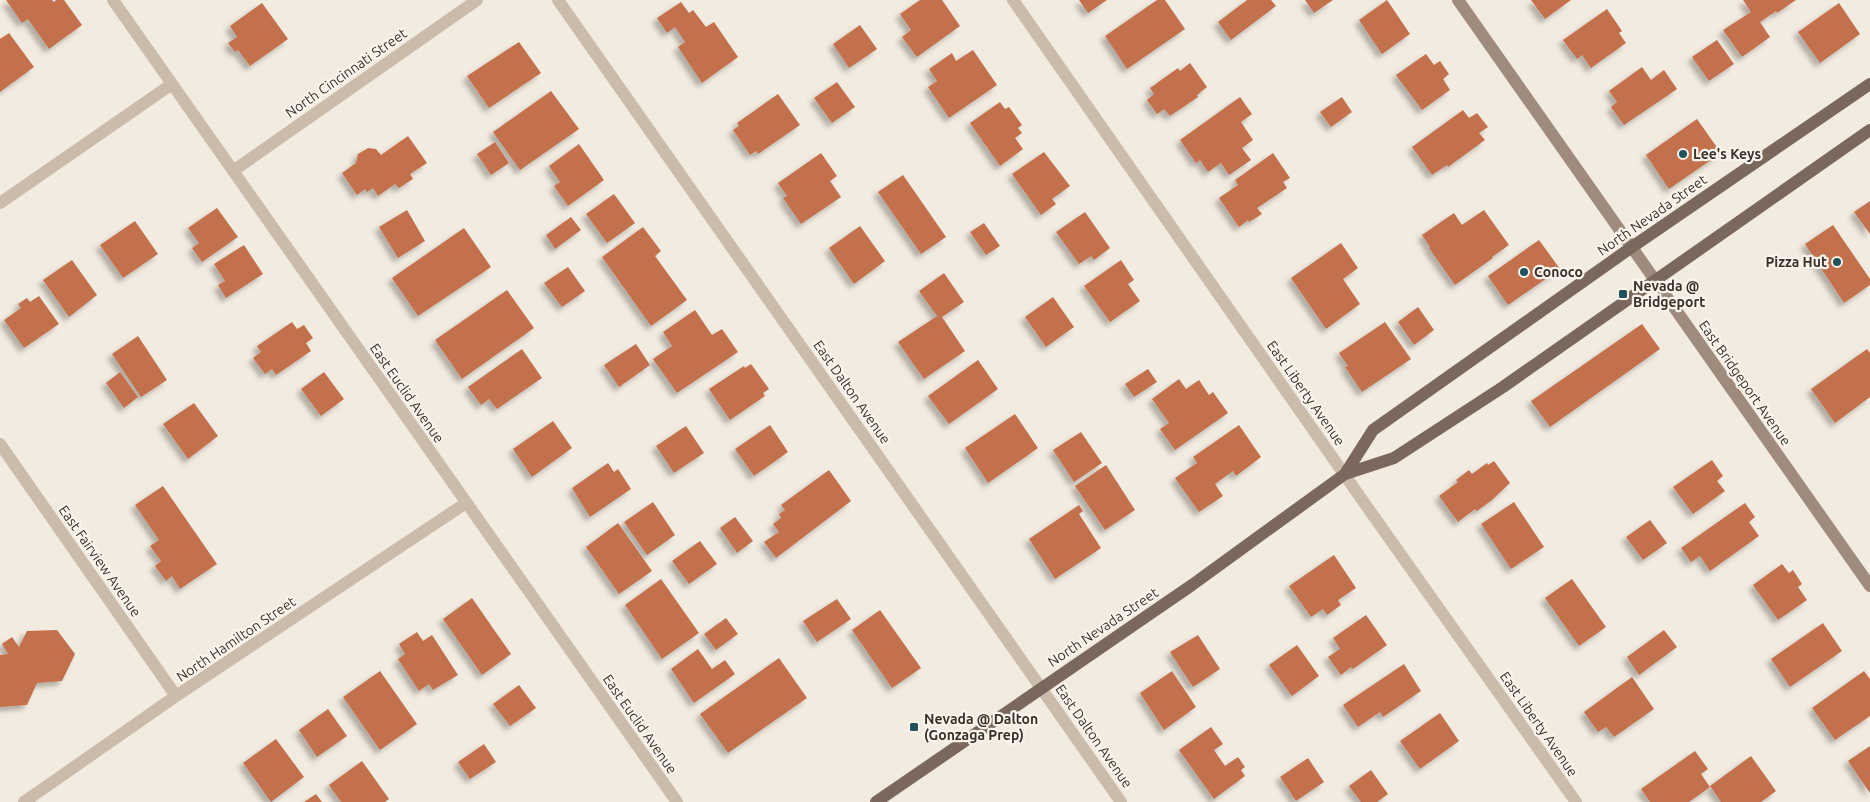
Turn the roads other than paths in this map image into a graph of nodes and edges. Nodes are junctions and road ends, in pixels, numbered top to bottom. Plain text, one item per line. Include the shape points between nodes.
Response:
1 (113, 0) edge
2 (477, 0) edge
3 (558, 0) edge
4 (1013, 0) edge
5 (1458, 0) edge
6 (172, 84) junction
7 (1870, 84) edge
8 (1870, 130) edge
9 (233, 171) junction
10 (0, 203) edge
11 (1632, 247) junction
12 (1656, 281) junction
13 (0, 444) edge
14 (1345, 474) junction
15 (466, 503) junction
16 (1870, 586) edge
17 (1041, 687) junction
18 (176, 696) junction
19 (24, 802) edge
20 (677, 802) edge
21 (876, 802) edge
22 (1122, 802) edge
23 (1576, 802) edge

1 - 6 street, East Euclid Avenue
2 - 9 street, North Cincinnati Street
3 - 17 street, East Dalton Avenue
4 - 14 street, East Liberty Avenue
5 - 11 street, East Bridgeport Avenue
6 - 9 street, East Euclid Avenue
6 - 10 street
7 - 11 main road, North Nevada Street
8 - 12 main road, North Nevada Street
9 - 15 street, East Euclid Avenue
11 - 12 street, East Bridgeport Avenue
11 - 14 main road, North Nevada Street via 1372,430
12 - 14 main road, North Nevada Street via 1394,458
12 - 16 street, East Bridgeport Avenue
13 - 18 street, East Fairview Avenue
14 - 17 main road, North Nevada Street via 1192,585
14 - 23 street, East Liberty Avenue
15 - 18 street, North Hamilton Street
15 - 20 street, East Euclid Avenue
17 - 21 main road, North Nevada Street
17 - 22 street, East Dalton Avenue
18 - 19 street, North Hamilton Street

